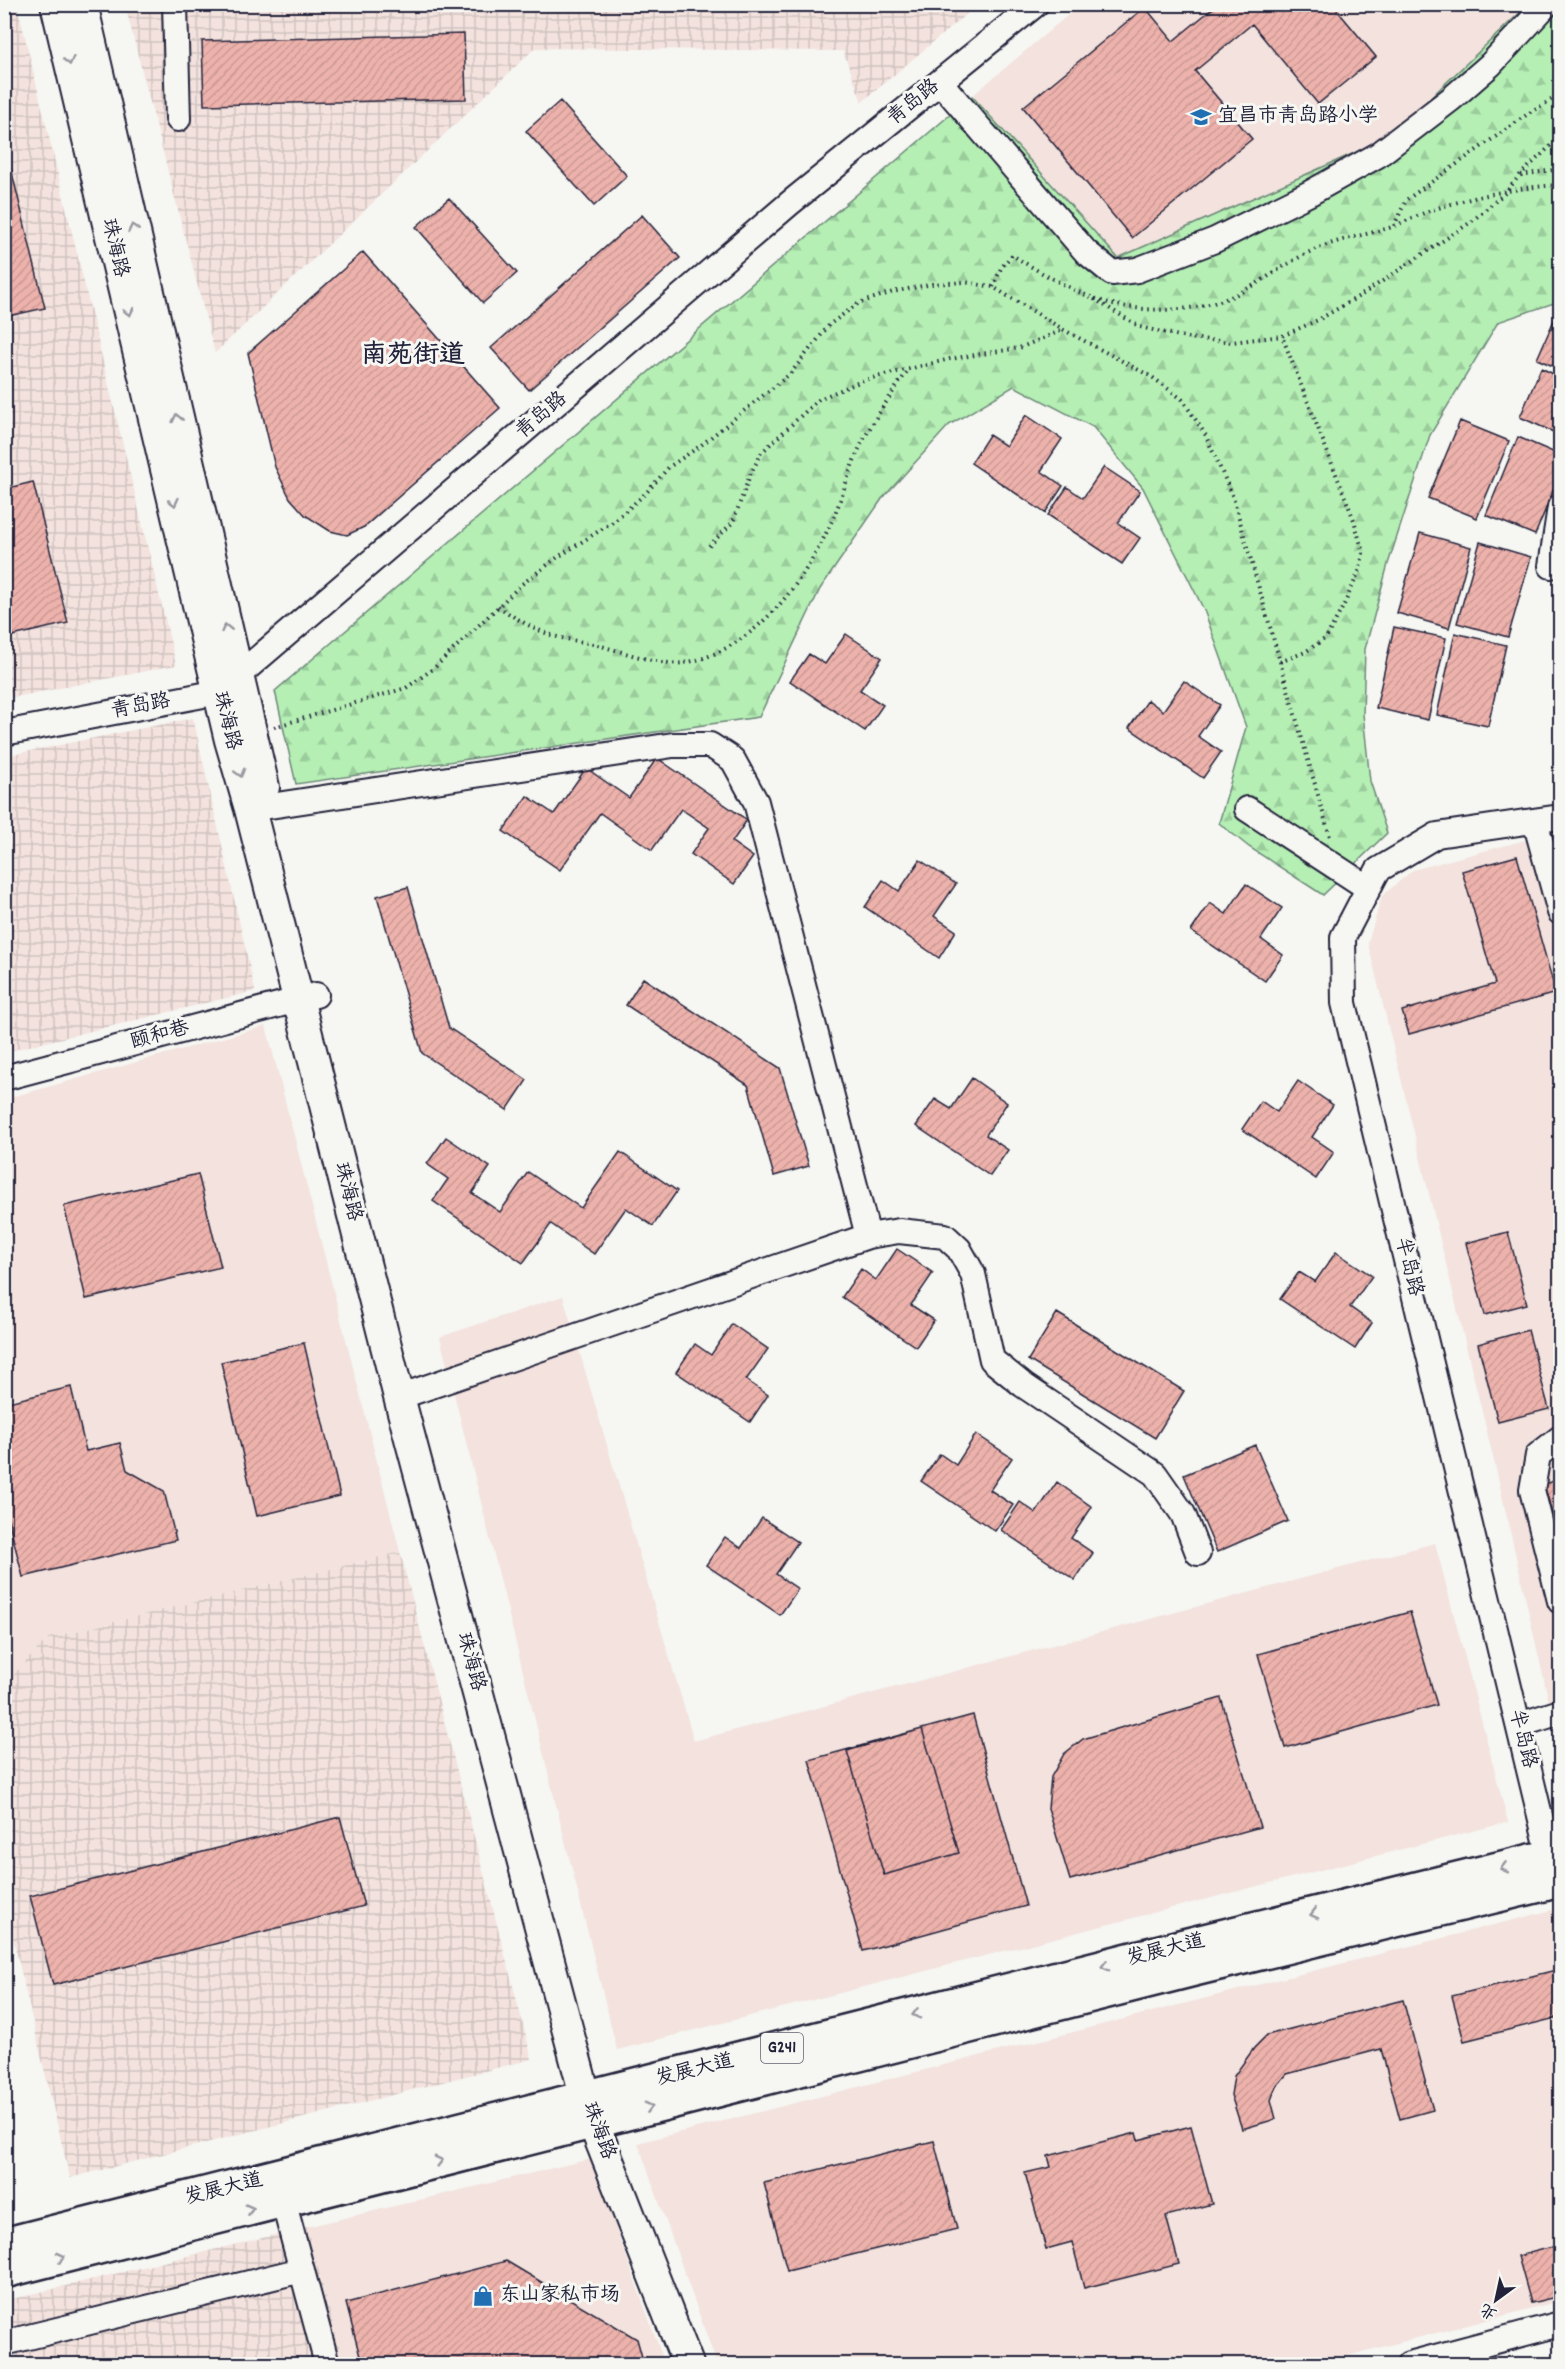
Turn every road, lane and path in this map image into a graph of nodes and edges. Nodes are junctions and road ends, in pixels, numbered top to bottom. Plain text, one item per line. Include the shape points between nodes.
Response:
1 (56, 4) edge
2 (82, 4) edge
3 (175, 4) edge
4 (1036, 4) edge
5 (1547, 4) edge
6 (940, 82) junction
7 (1560, 95) edge
8 (178, 119) dead end
9 (1560, 137) edge
10 (1560, 169) edge
11 (1520, 175) junction
12 (1560, 185) edge
13 (1506, 192) junction
14 (1394, 226) junction
15 (993, 287) junction
16 (1089, 296) junction
17 (1064, 330) junction
18 (1282, 336) junction
19 (908, 370) junction
20 (1560, 507) edge
21 (709, 546) dead end
22 (1551, 566) dead end
23 (498, 606) junction
24 (1280, 662) junction
25 (228, 684) junction
26 (4, 733) edge
27 (251, 734) junction
28 (259, 808) junction
29 (1247, 809) dead end
30 (1560, 817) edge
31 (1535, 821) junction
32 (1339, 869) junction
33 (1368, 888) junction
34 (1560, 912) edge
35 (307, 998) junction
36 (4, 1078) edge
37 (868, 1236) junction
38 (407, 1394) junction
39 (1560, 1438) edge
40 (1198, 1553) dead end
41 (1560, 1601) edge
42 (1560, 1712) edge
43 (1518, 1725) junction
44 (1557, 1864) edge
45 (595, 2109) junction
46 (283, 2200) junction
47 (4, 2245) edge
48 (302, 2270) junction
49 (4, 2271) edge
50 (1560, 2324) edge
51 (4, 2343) edge
52 (320, 2363) edge
53 (688, 2364) edge
54 (700, 2364) edge
55 (1409, 2364) edge

1 -> 25 main road, 珠海路
25 -> 2 main road, 珠海路
3 - 8 street
4 - 6 street, 青岛路
5 - 6 street via 1490,65 1378,155 1215,240 1137,270 1112,273 1086,252
6 - 25 street, 青岛路 via 790,203
7 - 14 path via 1406,200
9 - 11 path
10 - 11 path
11 - 13 path
12 - 13 path
13 - 14 path via 1435,209
13 - 18 path via 1471,222 1363,294
14 - 16 path via 1317,248 1268,279 1202,306 1160,310
15 - 16 path via 1000,268 1012,255
15 - 17 path
15 - 23 path via 964,282 932,284 893,291 859,303 830,324 790,374 770,392 669,467 613,522 558,557
16 - 18 path via 1140,327 1188,338 1232,342
17 - 19 path via 1019,348
17 - 24 path via 1152,377 1182,399 1205,434 1233,497
18 - 24 path via 1363,553 1360,568 1326,638
19 - 21 path via 864,380 819,399 762,452 733,522
19 - 23 path via 859,448 834,517 796,585 742,638 713,654 681,663 657,660 556,637 532,628
20 - 22 street
23 - 27 path via 433,669 406,688
24 - 32 path
25 - 26 street, 青岛路
25 - 27 main road, 珠海路
25 -> 28 main road, 珠海路
27 - 28 main road, 珠海路
28 - 35 main road, 珠海路
28 - 37 street via 673,745 710,745 733,760 756,802
29 - 32 street
30 - 31 street, 半岛路
31 - 33 street, 半岛路 via 1437,835 1378,870
31 - 34 street
32 - 33 street
33 - 43 street, 半岛路 via 1343,937 1344,1003
35 - 36 street, 颐和巷
35 - 38 main road, 珠海路
37 - 38 street
37 - 40 street via 899,1231 945,1236 959,1249 973,1274 992,1360 1155,1474 1183,1514
38 - 45 main road, 珠海路
39 - 41 street via 1538,1455 1532,1490
42 - 43 street
43 - 44 street, 半岛路
44 - 45 highway, 发展大道 / G241 via 1182,1972
46 -> 45 highway, 发展大道 / G241
45 - 47 highway, 发展大道 / G241
45 - 53 main road, 珠海路
45 - 54 main road, 珠海路
46 - 48 street
49 -> 46 highway, 发展大道 / G241
48 - 51 street
48 - 52 street
50 - 55 street

